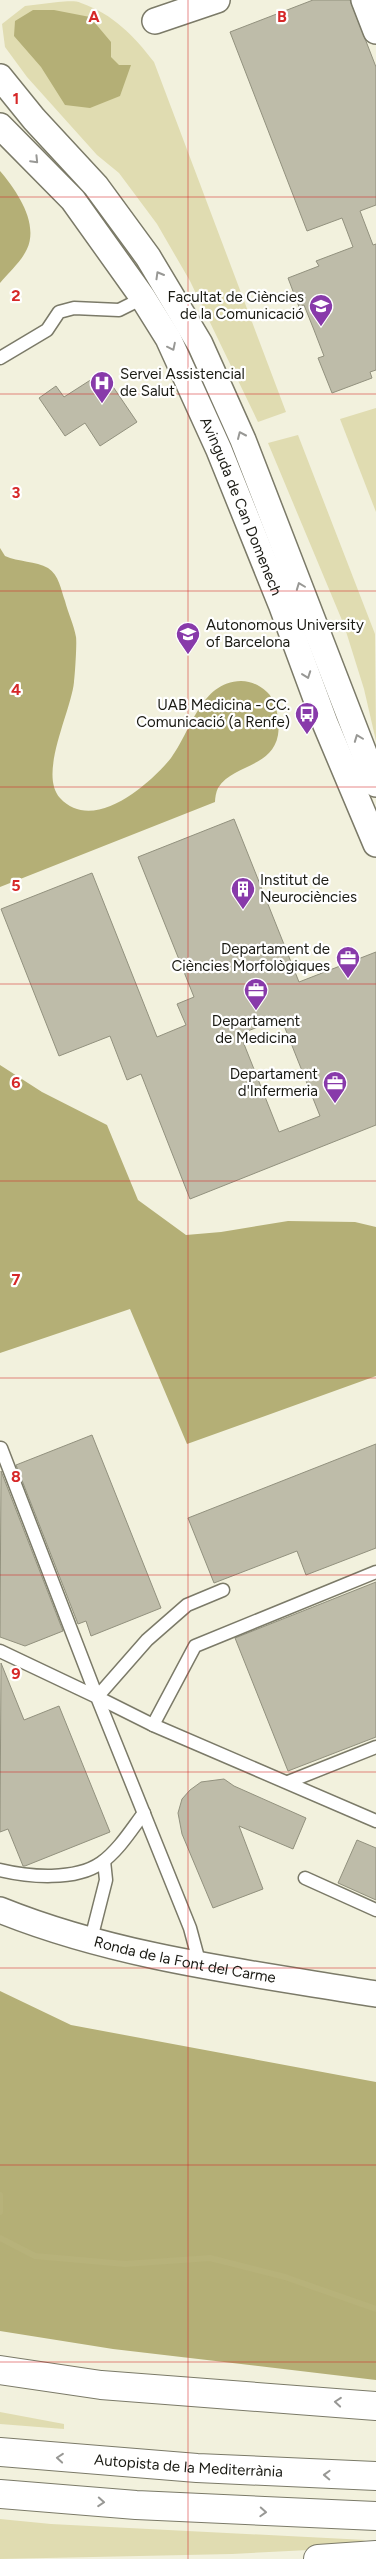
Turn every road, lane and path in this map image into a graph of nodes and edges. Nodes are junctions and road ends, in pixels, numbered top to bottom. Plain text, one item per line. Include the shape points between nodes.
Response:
1 (217, 0) edge
2 (364, 0) edge
3 (155, 21) dead end
4 (376, 31) edge
5 (0, 77) edge
6 (0, 126) edge
7 (143, 298) junction
8 (0, 358) edge
9 (376, 784) edge
10 (376, 844) edge
11 (1, 1448) edge
12 (376, 1572) edge
13 (223, 1590) dead end
14 (0, 1651) edge
15 (97, 1697) junction
16 (153, 1725) junction
17 (376, 1747) edge
18 (288, 1782) junction
19 (144, 1813) junction
20 (376, 1821) edge
21 (104, 1861) junction
22 (0, 1870) edge
23 (305, 1878) dead end
24 (0, 1910) edge
25 (376, 1910) edge
26 (91, 1939) junction
27 (200, 1965) junction
28 (376, 1994) edge
29 (0, 2353) edge
30 (0, 2370) edge
31 (300, 2399) junction
32 (376, 2406) edge
33 (0, 2452) edge
34 (376, 2476) edge
35 (0, 2494) edge
36 (376, 2516) edge
37 (376, 2555) edge
38 (318, 2559) edge

1 - 3 street
2 - 4 street
9 -> 5 street, Avinguda de Can Domenech via 243,440 200,344 148,257 96,186
6 -> 7 street, Avinguda de Can Domenech via 73,200
7 - 8 lane via 119,310 74,308 59,312 47,330
7 -> 10 street, Avinguda de Can Domenech via 168,338 220,450 325,723
11 - 15 lane
12 - 16 lane via 195,1646
13 - 15 lane via 187,1605 147,1640
14 - 15 lane
15 - 16 lane
15 - 19 lane
16 - 18 lane
17 - 18 lane
18 - 20 lane
19 - 21 lane
19 - 27 lane via 190,1928
21 - 22 lane via 90,1868 51,1877
21 - 26 lane via 106,1880
23 - 25 lane
24 - 26 street, Ronda de la Font del Carme via 45,1928
26 - 27 street, Ronda de la Font del Carme
27 - 28 street, Ronda de la Font del Carme
29 - 31 highway
30 - 31 highway via 101,2385
32 -> 31 highway
34 -> 33 highway, Autopista de la Mediterrània via 197,2468
35 -> 36 highway via 136,2505
37 - 38 highway

